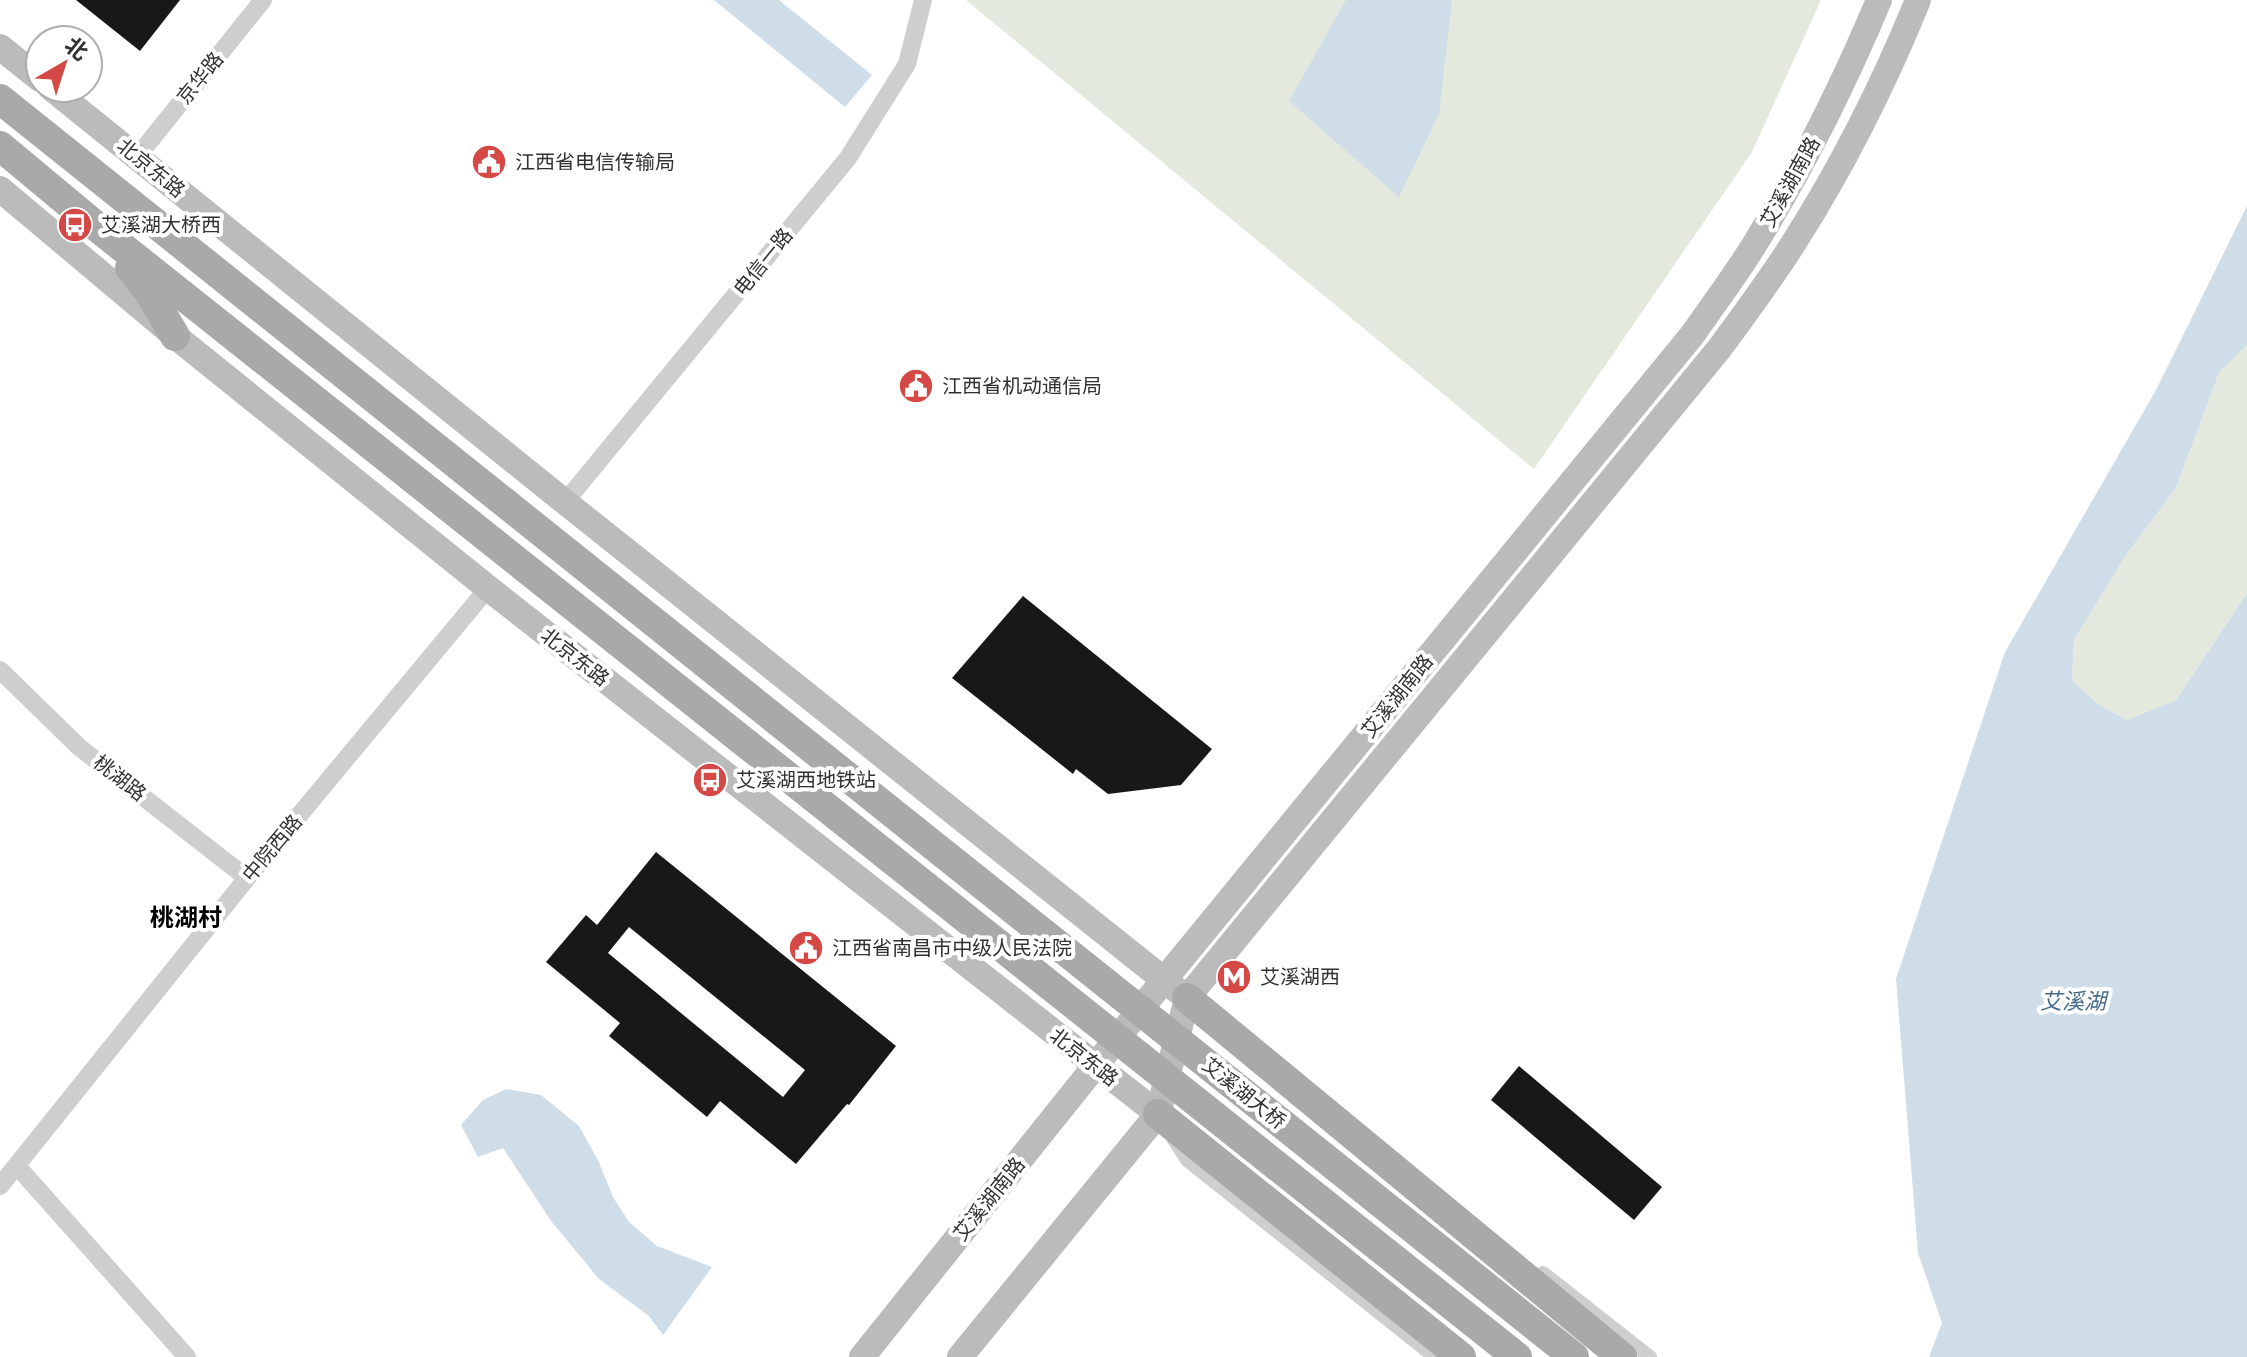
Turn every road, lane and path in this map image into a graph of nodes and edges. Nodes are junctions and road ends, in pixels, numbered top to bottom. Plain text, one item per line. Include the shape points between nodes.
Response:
1 (263, 0) edge
2 (923, 0) edge
3 (1879, 0) edge
4 (1918, 0) edge
5 (0, 47) edge
6 (24, 66) edge
7 (0, 99) edge
8 (71, 104) edge
9 (0, 146) edge
10 (137, 157) junction
11 (0, 189) edge
12 (102, 231) junction
13 (175, 336) junction
14 (565, 502) junction
15 (488, 588) junction
16 (0, 670) edge
17 (914, 830) joint
18 (890, 858) joint
19 (247, 878) junction
20 (1176, 989) junction
21 (1095, 1066) junction
22 (1158, 1114) junction
23 (17, 1166) junction
24 (0, 1186) edge
25 (187, 1357) edge
26 (862, 1357) edge
27 (960, 1357) edge
28 (1435, 1357) edge
29 (1461, 1357) edge
30 (1517, 1357) edge
31 (1574, 1357) edge
32 (1622, 1357) edge
33 (1650, 1357) edge

1 - 10 street, 京华路
2 - 14 street, 电信一路 via 907,64 848,158
3 - 20 main road, 艾溪湖南路 via 1759,239 1693,334
4 - 20 main road, 艾溪湖南路 via 1835,173 1761,292 1709,361
5 - 6 main road
7 - 17 main road, 北京东路
8 - 10 main road, 北京东路
9 - 12 main road, 北京东路
10 - 14 main road, 北京东路
11 - 13 main road, 北京东路
12 - 13 main road
12 - 18 main road, 北京东路
13 - 15 main road, 北京东路
14 - 20 main road, 北京东路
15 - 19 street, 中院西路
15 - 21 main road, 北京东路
16 - 19 street, 桃湖路 via 79,747
17 - 31 main road, 艾溪湖大桥, bridge
18 - 30 main road, 艾溪湖大桥, bridge
19 - 23 street, 中院西路
20 - 21 main road, 艾溪湖南路
20 - 22 main road, 艾溪湖南路
20 - 32 main road
20 - 33 street
21 - 22 main road, 北京东路
21 - 26 main road, 艾溪湖南路
22 - 27 main road, 艾溪湖南路
22 - 28 street via 1187,1160
22 - 29 main road
23 - 24 street, 中院西路
23 - 25 street

